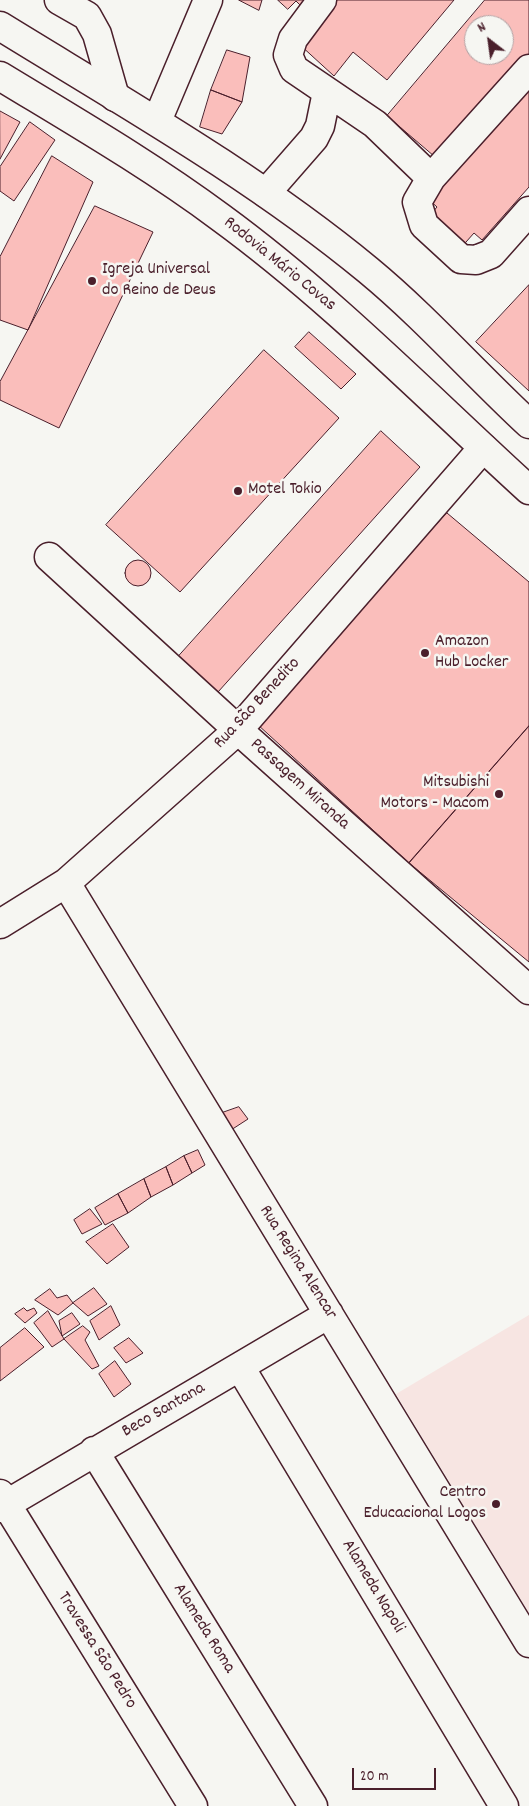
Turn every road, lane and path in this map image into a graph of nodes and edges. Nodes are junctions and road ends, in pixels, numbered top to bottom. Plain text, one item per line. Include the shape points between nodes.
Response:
1 (208, 0) edge
2 (322, 0) edge
3 (70, 3) edge
4 (0, 26) edge
5 (529, 69) edge
6 (78, 74) junction
7 (0, 76) edge
8 (327, 92) junction
9 (115, 97) junction
10 (53, 108) junction
11 (157, 121) junction
12 (431, 178) junction
13 (266, 193) junction
14 (529, 211) edge
15 (529, 424) edge
16 (483, 448) junction
17 (529, 490) edge
18 (49, 557) dead end
19 (238, 730) junction
20 (66, 883) junction
21 (0, 924) edge
22 (529, 990) edge
23 (329, 1314) junction
24 (240, 1367) junction
25 (94, 1451) junction
26 (2, 1502) edge
27 (529, 1644) edge
28 (193, 1806) edge
29 (313, 1806) edge
30 (504, 1806) edge

1 - 11 street
2 - 8 street via 293,39 288,55 294,69
3 - 9 street via 87,16 97,34
4 - 6 street
5 - 12 street
6 - 9 street
6 - 10 street via 80,94 72,102
7 - 10 street, Rodovia Mário Covas
8 - 12 street via 375,124
8 - 13 street via 320,126 314,138
9 - 11 street
10 - 16 street, Rodovia Mário Covas via 220,217 335,310
11 - 13 street
12 - 14 street via 417,202 420,216 424,225 461,259 476,260 491,254
13 - 15 street via 368,270
16 - 17 street, Rodovia Mário Covas
16 - 19 street, Rua São Benedito
18 - 19 street, Passagem Miranda
19 - 20 street, Rua São Benedito
19 - 22 street, Passagem Miranda
20 - 21 street, Rua São Benedito
20 - 23 street, Rua Regina Alencar
23 - 24 street, Beco Santana
23 - 27 street, Rua Regina Alencar
24 - 25 street, Beco Santana
24 - 30 street, Alameda Napoli
25 - 26 street, Beco Santana
25 - 29 street, Alameda Roma
26 - 28 street, Travessa São Pedro

